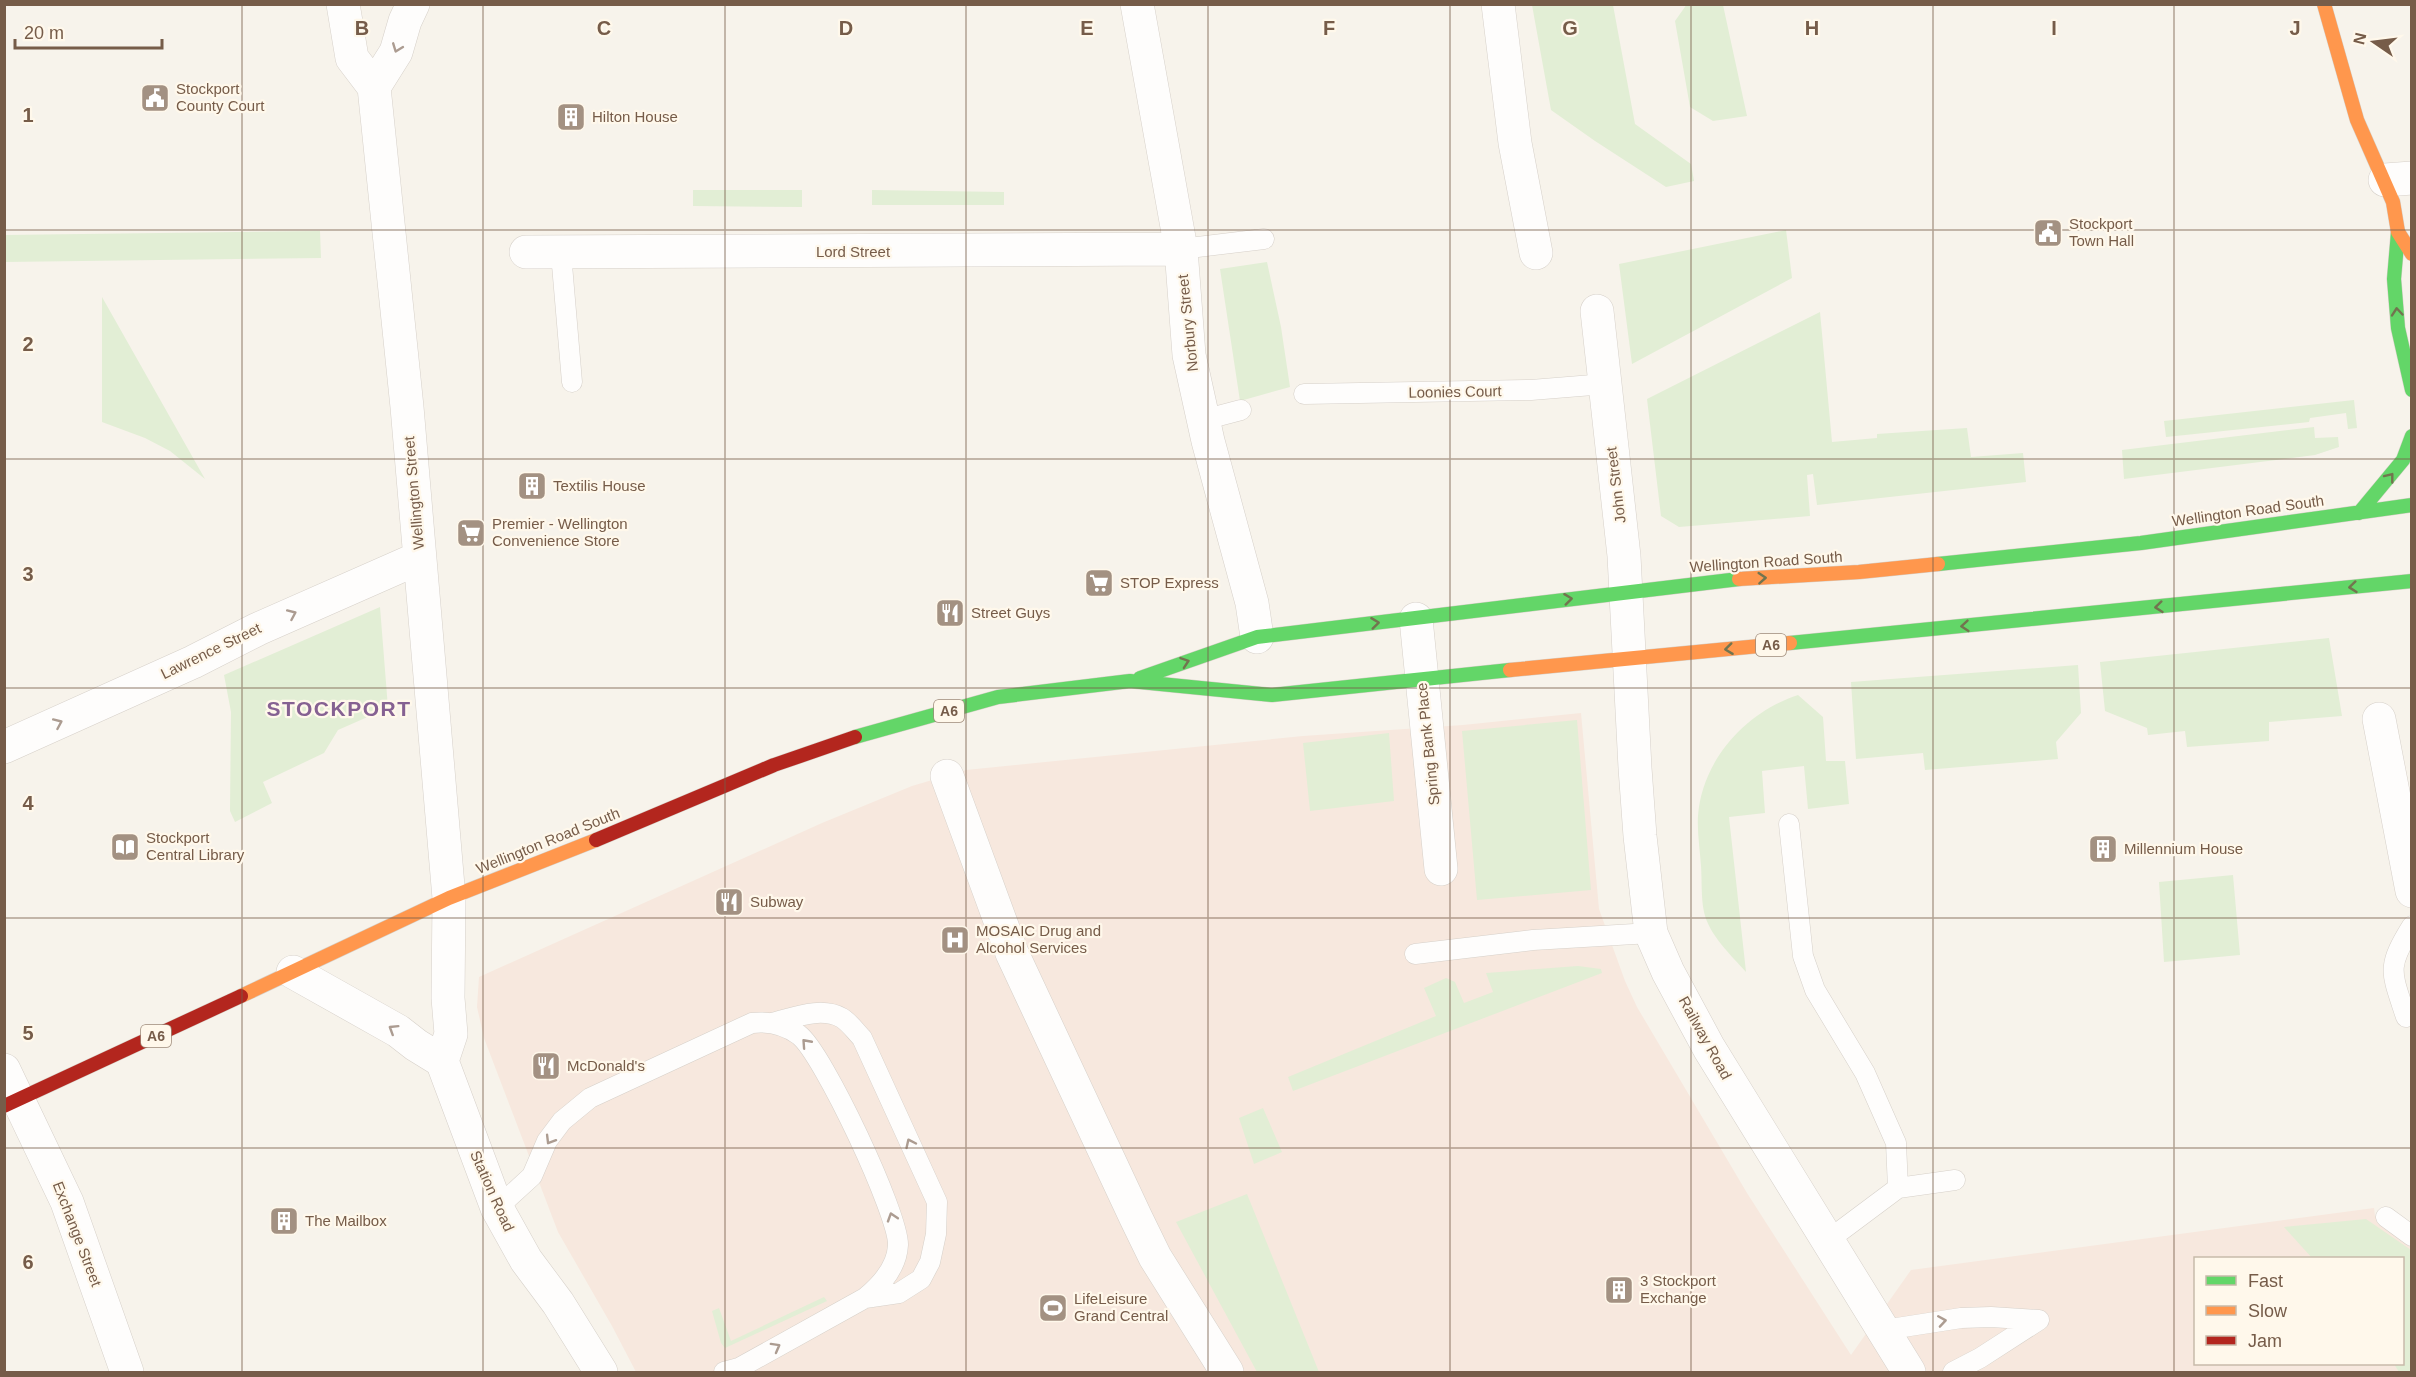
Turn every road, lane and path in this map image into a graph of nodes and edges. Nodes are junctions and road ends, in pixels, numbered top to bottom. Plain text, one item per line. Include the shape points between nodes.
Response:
1 (343, 4) edge
2 (413, 4) edge
3 (1137, 4) edge
4 (1498, 4) edge
5 (2324, 4) edge
6 (374, 87) junction
7 (2396, 187) edge
8 (2412, 220) edge
9 (2398, 232) junction
10 (1264, 239) dead end
11 (1181, 249) junction
12 (526, 252) dead end
13 (561, 253) junction
14 (1536, 253) dead end
15 (2412, 254) edge
16 (1597, 311) dead end
17 (572, 382) dead end
18 (1605, 384) junction
19 (2412, 390) edge
20 (1304, 394) dead end
21 (1241, 410) dead end
22 (1203, 420) junction
23 (2412, 436) edge
24 (2412, 506) edge
25 (2359, 513) junction
26 (419, 558) junction
27 (2412, 581) edge
28 (1626, 591) junction
29 (1416, 619) junction
30 (1257, 638) junction
31 (1629, 660) junction
32 (1422, 678) junction
33 (1130, 681) junction
34 (2379, 719) dead end
35 (4, 747) edge
36 (947, 776) dead end
37 (1789, 824) dead end
38 (1441, 870) dead end
39 (2412, 891) edge
40 (448, 898) junction
41 (2412, 926) edge
42 (1651, 933) junction
43 (1414, 954) dead end
44 (293, 972) junction
45 (2406, 1017) dead end
46 (772, 1023) junction
47 (442, 1061) junction
48 (4, 1070) edge
49 (12, 1103) edge
50 (1955, 1180) dead end
51 (1898, 1188) junction
52 (497, 1208) junction
53 (2386, 1217) dead end
54 (2412, 1236) edge
55 (1827, 1241) junction
56 (864, 1298) junction
57 (1894, 1358) edge
58 (127, 1372) edge
59 (601, 1372) edge
60 (724, 1372) edge
61 (1227, 1372) edge
62 (1953, 1372) edge

1 - 6 street via 352,58
2 -> 6 street via 396,52
3 - 11 street, Norbury Street
4 - 14 street via 1515,143
5 - 7 main road via 2357,120
6 - 26 street, Wellington Street
7 - 8 main road
7 - 9 main road
9 - 15 main road
19 -> 9 main road via 2398,328 2394,279
10 - 11 lane
11 - 13 street, Lord Street
11 - 22 street, Norbury Street via 1189,355
12 - 13 street, Lord Street
13 - 17 lane
16 - 18 street, John Street
18 - 20 lane, Loonies Court via 1531,390
18 - 28 street, John Street
21 - 22 lane
22 - 30 street, Norbury Street via 1252,603
25 -> 23 main road via 2403,460
24 - 25 main road, Wellington Road South / A6
28 -> 25 main road, Wellington Road South / A6 via 2130,544
35 -> 26 street, Lawrence Street
26 - 40 street, Wellington Street
27 -> 31 main road, Wellington Road South / A6
29 -> 28 main road, Wellington Road South / A6
28 - 31 street, John Street
30 -> 29 main road, Wellington Road South / A6
29 - 32 street, Spring Bank Place
33 -> 30 main road, Wellington Road South / A6
31 - 32 main road, Wellington Road South / A6
31 - 42 street, Railway Road via 1640,836
32 - 33 main road, Wellington Road South / A6 via 1272,695
32 - 38 street, Spring Bank Place
33 - 40 main road, Wellington Road South / A6 via 998,697 860,735 774,765
34 - 39 street
36 - 61 street via 1012,953 1136,1218 1155,1257
37 - 51 lane via 1808,974 1865,1073 1896,1143
40 - 44 main road, Wellington Road South / A6
40 - 47 street via 451,1034
41 - 45 lane via 2395,953 2392,971
42 - 43 lane via 1533,940
42 - 55 street, Railway Road via 1709,1048
47 -> 44 street via 398,1031
44 - 49 main road, Wellington Road South / A6
46 -> 52 lane via 752,1023 590,1098 562,1121 532,1176
56 -> 46 lane via 878,1287 897,1252 896,1231 885,1196 815,1053 801,1036
56 -> 46 lane via 900,1293 921,1279 930,1262 936,1234 937,1202 862,1038 842,1018 829,1014 808,1014
47 - 52 street, Station Road
48 - 49 street, Exchange Street
49 - 58 street, Exchange Street via 67,1202
50 - 51 lane
51 - 55 lane
52 - 59 street, Station Road via 526,1260
53 - 54 lane
55 - 57 street, Railway Road
60 -> 56 lane via 739,1368
57 -> 62 lane via 1961,1318 2039,1320

